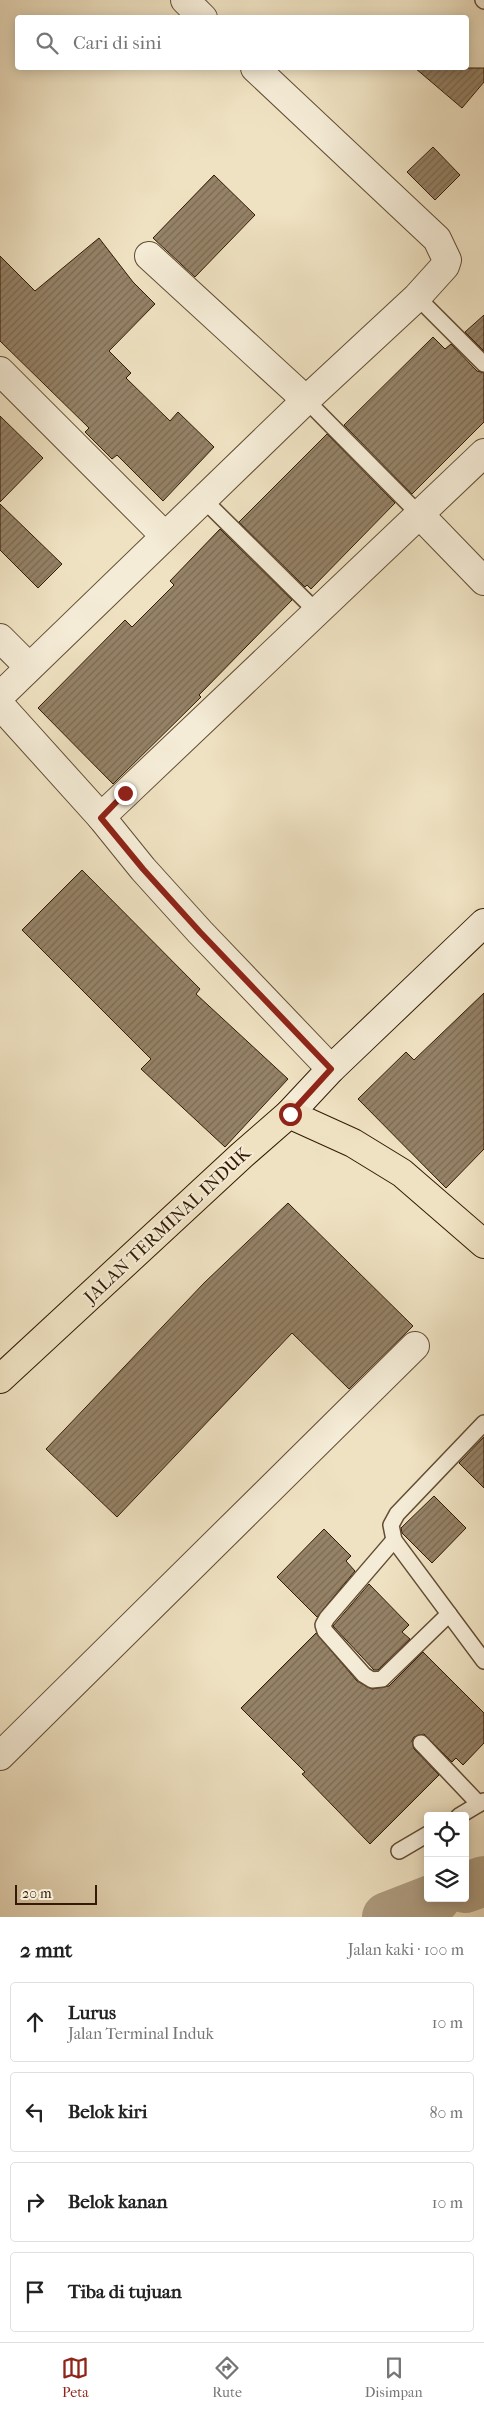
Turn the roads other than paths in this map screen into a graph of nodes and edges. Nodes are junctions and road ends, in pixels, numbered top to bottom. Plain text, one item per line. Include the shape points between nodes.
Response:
1 (184, 0) edge
2 (200, 15) edge
3 (257, 70) edge
4 (150, 256) dead end
5 (417, 297) junction
6 (484, 364) edge
7 (0, 371) edge
8 (306, 400) junction
9 (484, 453) edge
10 (203, 499) junction
11 (419, 514) junction
12 (165, 536) junction
13 (484, 581) edge
14 (317, 612) junction
15 (0, 638) edge
16 (29, 667) junction
17 (0, 696) edge
18 (0, 705) edge
19 (101, 818) junction
20 (484, 923) edge
21 (331, 1069) junction
22 (290, 1114) junction
23 (484, 1244) edge
24 (415, 1346) dead end
25 (0, 1379) edge
26 (484, 1423) edge
27 (394, 1540) junction
28 (449, 1614) junction
29 (484, 1661) edge
30 (421, 1743) dead end
31 (0, 1756) edge
32 (481, 1803) edge
33 (466, 1812) edge
34 (424, 1836) edge
35 (399, 1851) dead end

1 - 2 street
3 - 5 street via 436,239 447,260
4 - 8 street
5 - 6 lane
5 - 8 street
7 - 12 street
8 - 10 street
8 - 11 lane
9 - 11 street
10 - 12 street
10 - 14 lane
11 - 13 street
11 - 14 street
12 - 16 street
14 - 19 street
15 - 16 street
16 - 17 street
18 - 19 street
19 - 21 street via 193,925
20 - 21 street, JALAN TERMINAL INDUK
21 - 22 street, JALAN TERMINAL INDUK
22 - 23 highway via 353,1143 402,1173
22 - 25 highway, JALAN TERMINAL INDUK
24 - 31 street
26 - 27 lane via 397,1514 391,1525
27 - 28 lane
27 - 28 lane via 326,1618 325,1631 364,1675 372,1680 382,1679
28 - 29 lane
30 - 32 lane
32 - 33 lane
34 - 35 lane

